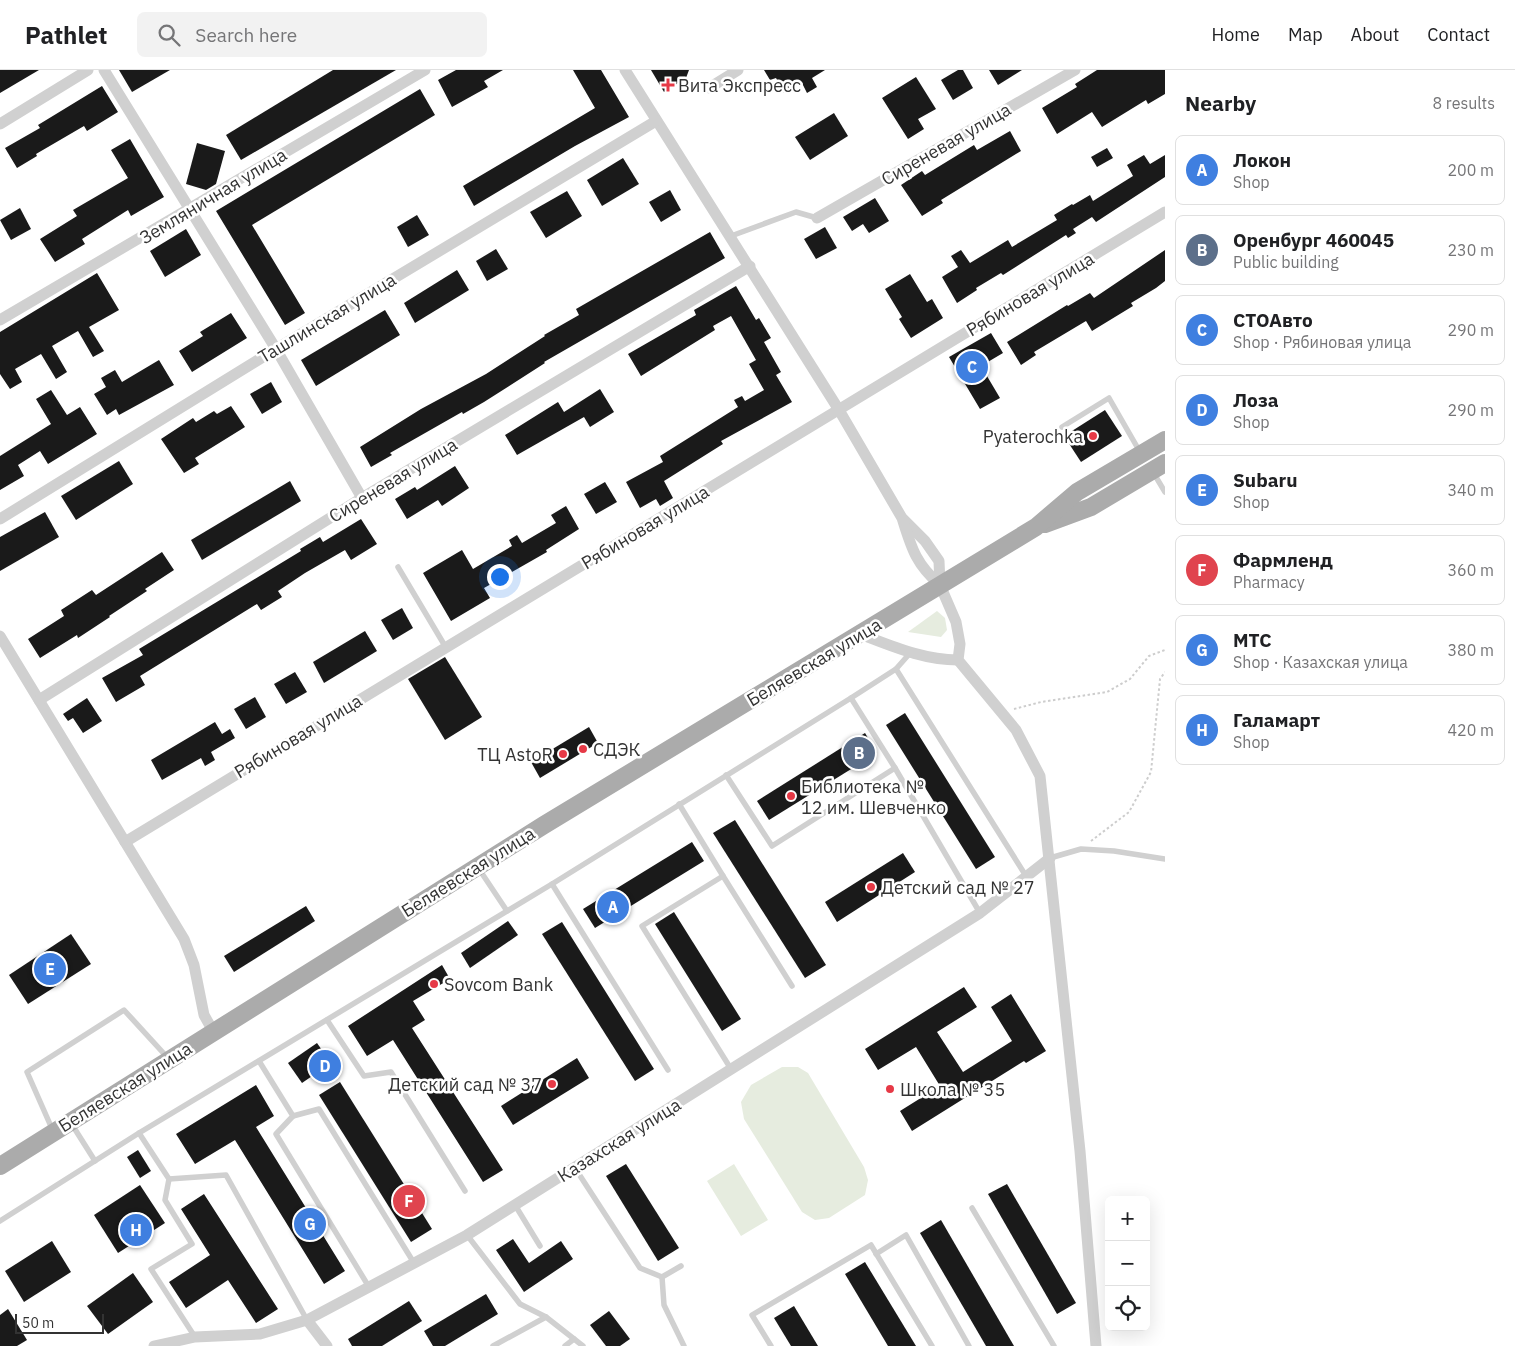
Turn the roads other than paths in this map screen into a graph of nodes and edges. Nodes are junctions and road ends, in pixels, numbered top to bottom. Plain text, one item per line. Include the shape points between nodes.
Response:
1 (88, 70) edge
2 (104, 70) edge
3 (425, 70) edge
4 (625, 70) edge
5 (738, 70) edge
6 (1075, 70) edge
7 (708, 88) dead end
8 (656, 121) junction
9 (0, 124) edge
10 (190, 210) junction
11 (1165, 212) edge
12 (817, 218) joint
13 (731, 236) junction
14 (750, 266) junction
15 (0, 320) edge
16 (276, 349) junction
17 (839, 410) junction
18 (1062, 427) dead end
19 (1165, 440) edge
20 (1142, 454) junction
21 (1158, 467) edge
22 (1165, 492) edge
23 (362, 498) junction
24 (902, 518) junction
25 (0, 519) edge
26 (1036, 527) junction
27 (398, 567) dead end
28 (940, 585) junction
29 (860, 634) junction
30 (0, 636) edge
31 (445, 646) junction
32 (911, 652) junction
33 (958, 660) junction
34 (896, 669) junction
35 (851, 698) junction
36 (39, 700) junction
37 (895, 768) junction
38 (726, 775) junction
39 (679, 804) junction
40 (125, 842) junction
41 (1050, 858) junction
42 (1165, 859) edge
43 (477, 867) junction
44 (723, 876) junction
45 (1026, 876) junction
46 (552, 884) junction
47 (507, 911) junction
48 (980, 912) junction
49 (792, 986) dead end
50 (327, 1020) junction
51 (213, 1031) junction
52 (168, 1059) junction
53 (259, 1061) junction
54 (731, 1069) junction
55 (668, 1070) dead end
56 (293, 1116) junction
57 (69, 1121) junction
58 (54, 1132) junction
59 (139, 1133) junction
60 (95, 1161) junction
61 (0, 1166) edge
62 (575, 1168) junction
63 (169, 1179) junction
64 (465, 1191) dead end
65 (515, 1205) junction
66 (972, 1208) dead end
67 (0, 1221) edge
68 (467, 1235) junction
69 (540, 1246) dead end
70 (876, 1254) junction
71 (414, 1263) junction
72 (681, 1266) dead end
73 (662, 1277) junction
74 (369, 1287) junction
75 (546, 1317) junction
76 (307, 1320) junction
77 (195, 1337) junction
78 (574, 1339) junction
79 (154, 1346) edge
80 (327, 1346) edge
81 (493, 1346) edge
82 (565, 1346) edge
83 (583, 1346) edge
84 (684, 1346) edge
85 (771, 1346) edge
86 (932, 1346) edge
87 (969, 1346) edge
88 (1054, 1346) edge
89 (1096, 1346) edge

1 - 9 street
2 - 10 street
3 - 10 street, Земляничная улица
4 - 8 street
5 - 7 street
6 - 12 street, Сиреневая улица
8 - 13 street
8 - 16 street, Ташлинская улица
10 - 15 street, Земляничная улица
10 - 16 street
11 - 17 street, Рябиновая улица
12 - 13 lane via 796,212
13 - 14 street
14 - 17 street
14 - 23 street, Сиреневая улица
16 - 23 street
16 - 25 street, Ташлинская улица
17 - 24 street
17 - 31 street, Рябиновая улица
18 - 20 lane via 1109,398
19 - 20 main road
20 - 26 main road via 1076,492
21 - 22 lane
21 - 26 main road via 1091,507
23 - 36 street, Сиреневая улица
24 - 28 street via 923,571
24 - 28 street via 925,541 939,562
26 - 28 main road, Беляевская улица
27 - 31 lane
28 - 29 main road, Беляевская улица
28 - 33 street via 956,622 960,644
29 - 32 street
29 - 43 main road, Беляевская улица
30 - 36 street
31 - 40 street, Рябиновая улица
32 - 33 street via 939,660
32 - 34 lane
33 - 41 street via 1016,730 1040,776
34 - 35 lane
34 - 45 lane
35 - 37 lane
35 - 38 lane
36 - 40 street
37 - 38 lane via 772,846
37 - 48 lane
38 - 39 lane
39 - 44 lane
39 - 46 lane
40 - 51 street via 184,939 194,965 204,1015
41 - 42 lane via 1081,848
41 - 45 street, Казахская улица
41 - 89 street
43 - 47 lane
43 - 51 main road, Беляевская улица
44 - 49 lane
44 - 54 lane via 642,926
45 - 48 street, Казахская улица
46 - 47 lane
46 - 55 lane
47 - 50 lane
48 - 54 street, Казахская улица
50 - 53 lane
50 - 64 lane via 364,1076 391,1072
51 - 52 main road, Беляевская улица
52 - 57 main road, Беляевская улица
52 - 58 lane via 124,1010 27,1072
53 - 56 lane
53 - 59 lane
54 - 62 street, Казахская улица
56 - 71 lane via 319,1109
56 - 74 lane via 276,1134
57 - 58 main road, Беляевская улица
57 - 60 lane
58 - 61 main road, Беляевская улица
59 - 60 lane
59 - 63 lane
60 - 67 lane
62 - 65 street, Казахская улица
62 - 73 lane via 640,1268
63 - 76 lane via 226,1176
63 - 77 lane via 165,1200 192,1244 151,1269
65 - 68 street, Казахская улица
65 - 69 lane
66 - 88 lane
68 - 71 street, Казахская улица
68 - 75 lane via 520,1304
70 - 85 lane via 870,1245 752,1315
70 - 86 lane
70 - 87 lane via 906,1235
71 - 74 street, Казахская улица
72 - 73 lane
73 - 84 lane via 664,1305
74 - 76 street, Казахская улица
75 - 78 lane
75 - 81 lane
76 - 77 street, Казахская улица via 260,1334
76 - 80 street
77 - 79 street, Казахская улица
78 - 82 lane
78 - 83 lane

